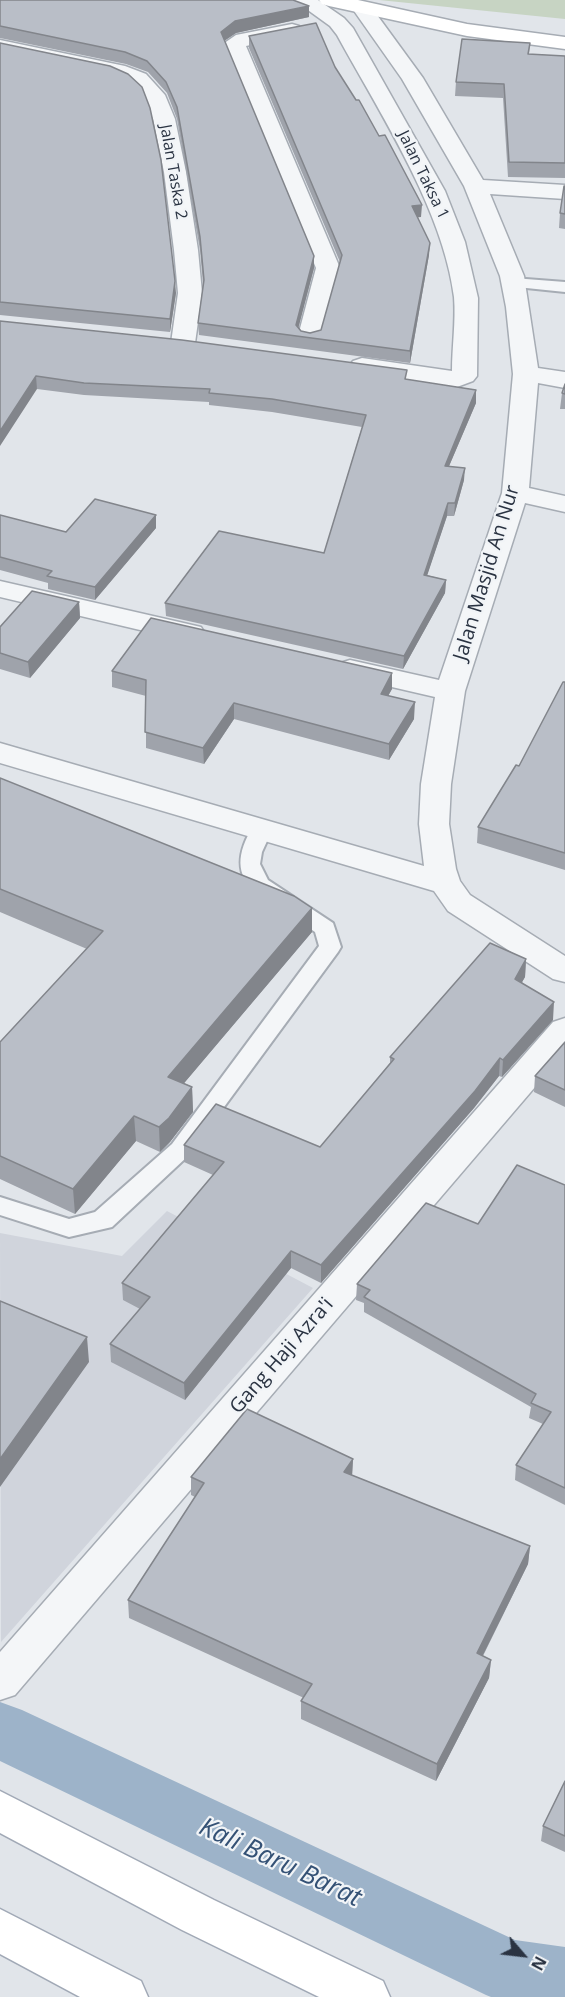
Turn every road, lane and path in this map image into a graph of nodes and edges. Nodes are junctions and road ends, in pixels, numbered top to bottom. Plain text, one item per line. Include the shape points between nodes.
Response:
1 (304, 0) edge
2 (329, 0) edge
3 (362, 8) junction
4 (337, 22) junction
5 (565, 43) edge
6 (0, 46) edge
7 (475, 186) junction
8 (565, 192) edge
9 (513, 283) junction
10 (565, 287) edge
11 (310, 336) edge
12 (183, 343) edge
13 (338, 363) edge
14 (526, 374) junction
15 (565, 380) edge
16 (515, 493) junction
17 (565, 504) edge
18 (0, 589) edge
19 (220, 639) edge
20 (324, 663) edge
21 (450, 692) junction
22 (0, 753) edge
23 (262, 828) junction
24 (446, 883) junction
25 (565, 971) edge
26 (565, 1030) edge
27 (0, 1206) edge
28 (0, 1682) edge
29 (0, 1811) edge
30 (0, 1930) edge
31 (106, 1993) edge
32 (367, 1997) edge

1 - 4 street, Jalan Taksa 1
2 - 3 street
3 - 5 street via 467,30
3 - 7 street, Jalan Masjid An Nur via 412,78
4 - 11 street via 243,39 234,44 328,268
4 - 13 street, Jalan Taksa 1 via 359,54 433,191 453,242 466,298 464,376 457,379
6 - 12 street, Jalan Taska 2 via 117,71 138,79 154,95 173,161 186,250 190,293
7 - 8 street
7 - 9 street, Jalan Masjid An Nur
9 - 10 lane
9 - 14 street, Jalan Masjid An Nur
14 - 15 street
14 - 16 street, Jalan Masjid An Nur
16 - 17 street
16 - 21 street, Jalan Masjid An Nur
18 - 19 street
20 - 21 street
21 - 24 street, Jalan Masjid An Nur via 436,784 435,824 436,852
22 - 23 street
23 - 24 street
23 - 27 lane via 249,864 259,885 325,928 330,947 180,1150 103,1220 69,1228
24 - 25 street, Jalan Masjid An Nur via 459,903 472,913
26 - 28 street, Gang Haji Azra'i
29 - 32 street via 198,1915
30 - 31 street

